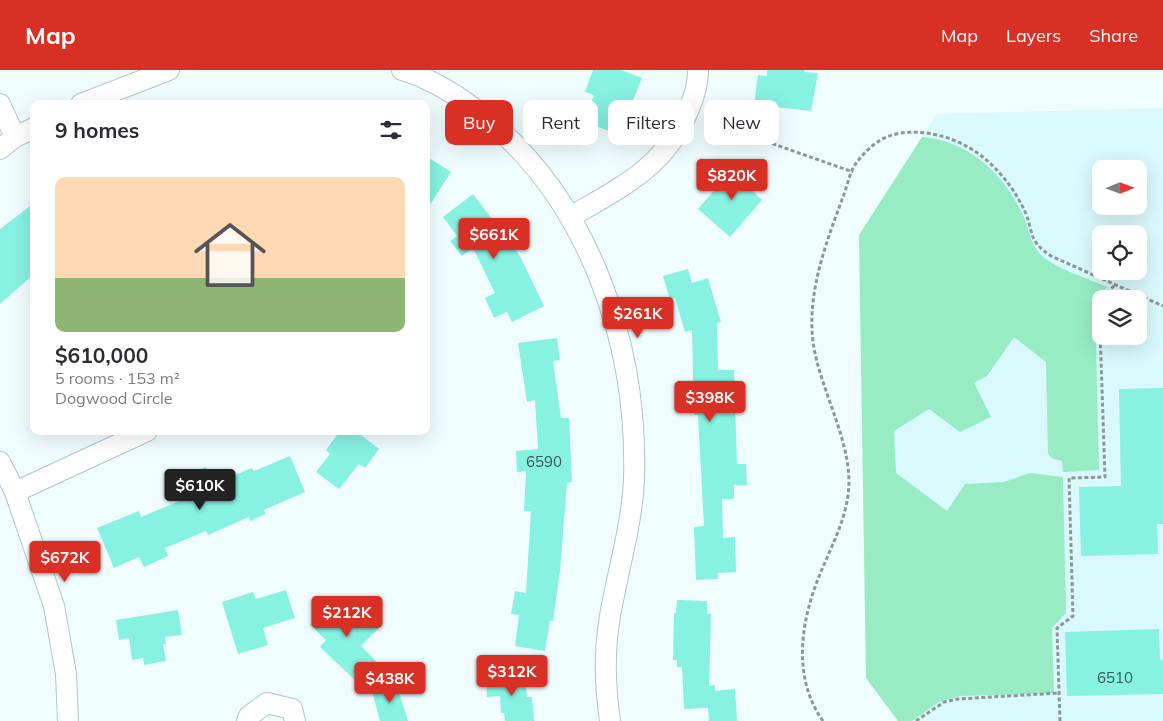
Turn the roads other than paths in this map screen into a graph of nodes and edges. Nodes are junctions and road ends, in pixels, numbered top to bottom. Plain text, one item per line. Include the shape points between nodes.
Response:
1 (169, 70) edge
2 (402, 70) edge
3 (698, 70) edge
4 (90, 100) edge
5 (0, 104) edge
6 (30, 130) edge
7 (8, 143) edge
8 (570, 217) junction
9 (138, 435) edge
10 (0, 462) edge
11 (15, 492) junction
12 (68, 721) edge
13 (247, 721) edge
14 (295, 721) edge
15 (610, 721) edge

1 - 4 street
2 - 8 street via 444,89 474,108 510,138
3 - 8 street via 694,99 668,148 630,181
5 - 7 street
6 - 7 street
8 - 15 street via 604,288 620,336 630,383 634,432 634,481 629,529 610,617 606,659
9 - 11 street
10 - 11 street
11 - 12 street via 54,606 66,674
13 - 14 street via 249,716 267,704 292,709

